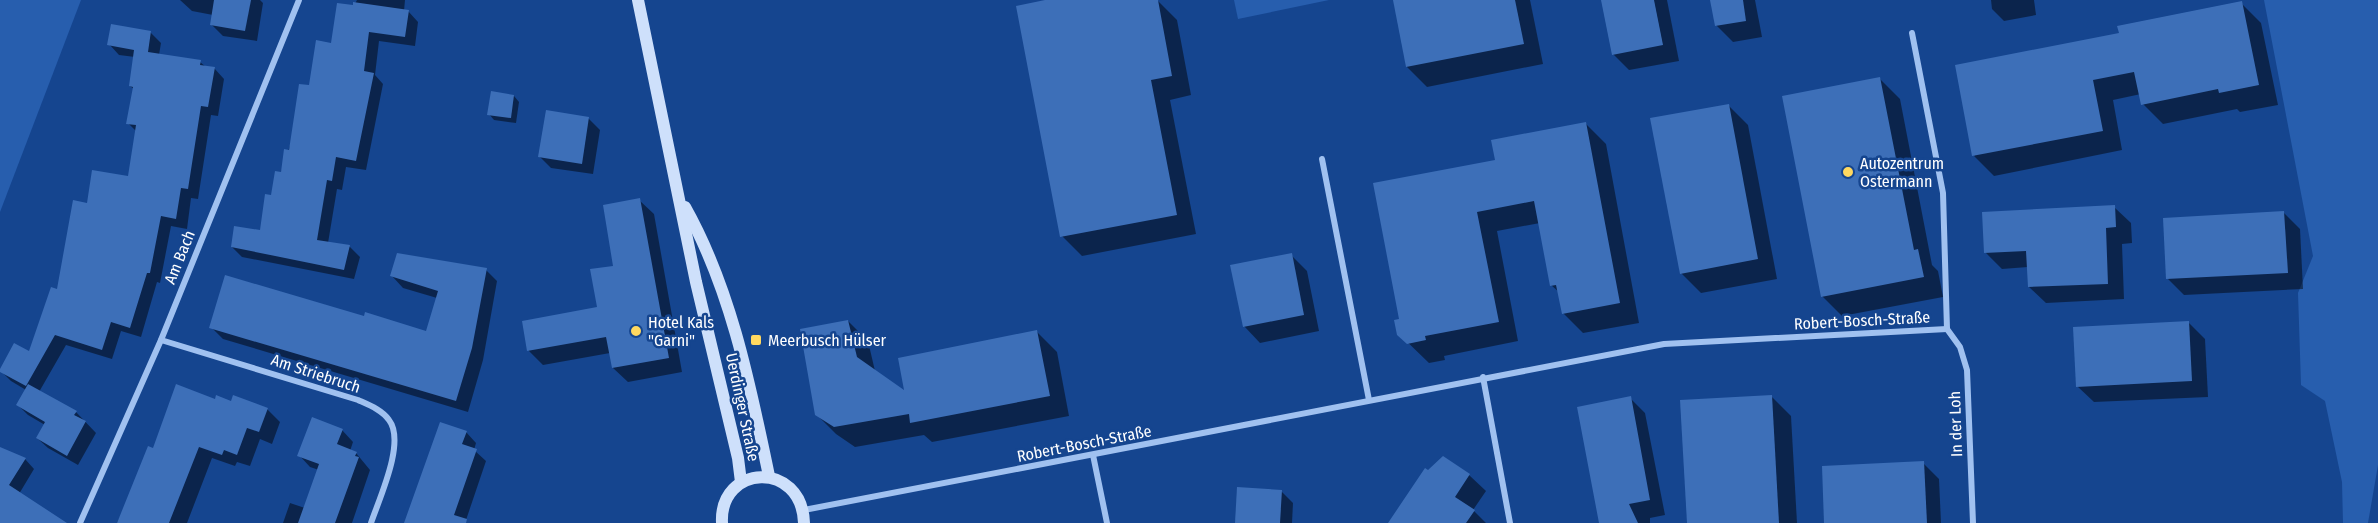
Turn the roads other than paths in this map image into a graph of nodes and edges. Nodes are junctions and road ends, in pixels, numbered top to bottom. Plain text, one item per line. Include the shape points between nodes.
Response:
1 (299, 0) edge
2 (638, 0) edge
3 (1912, 33) dead end
4 (1322, 159) dead end
5 (680, 199) junction
6 (1947, 329) junction
7 (161, 340) junction
8 (1483, 377) junction
9 (1369, 400) junction
10 (1093, 455) junction
11 (769, 476) junction
12 (741, 482) junction
13 (804, 517) edge
14 (80, 523) edge
15 (371, 523) edge
16 (722, 523) edge
17 (1107, 523) edge
18 (1510, 523) edge
19 (1973, 523) edge

1 - 7 street, Am Bach
2 - 5 street, Uerdinger Straße
3 - 6 street, Robert-Bosch-Straße via 1942,193
4 - 9 street
5 - 11 street, Uerdinger Straße via 705,243 722,289
5 - 12 street, Uerdinger Straße
6 - 8 street, Robert-Bosch-Straße via 1664,344
6 - 19 street, In der Loh via 1960,347 1967,370
7 - 14 street, Am Bach
7 - 15 street, Am Striebruch via 358,399 384,414 395,436 393,454
8 - 9 street, Robert-Bosch-Straße
8 - 18 street
9 - 10 street, Robert-Bosch-Straße
10 - 13 street, Robert-Bosch-Straße
10 - 17 street
11 - 12 street, Uerdinger Straße
11 - 13 street, Uerdinger Straße via 785,482 797,494
12 - 16 street, Uerdinger Straße via 724,501

